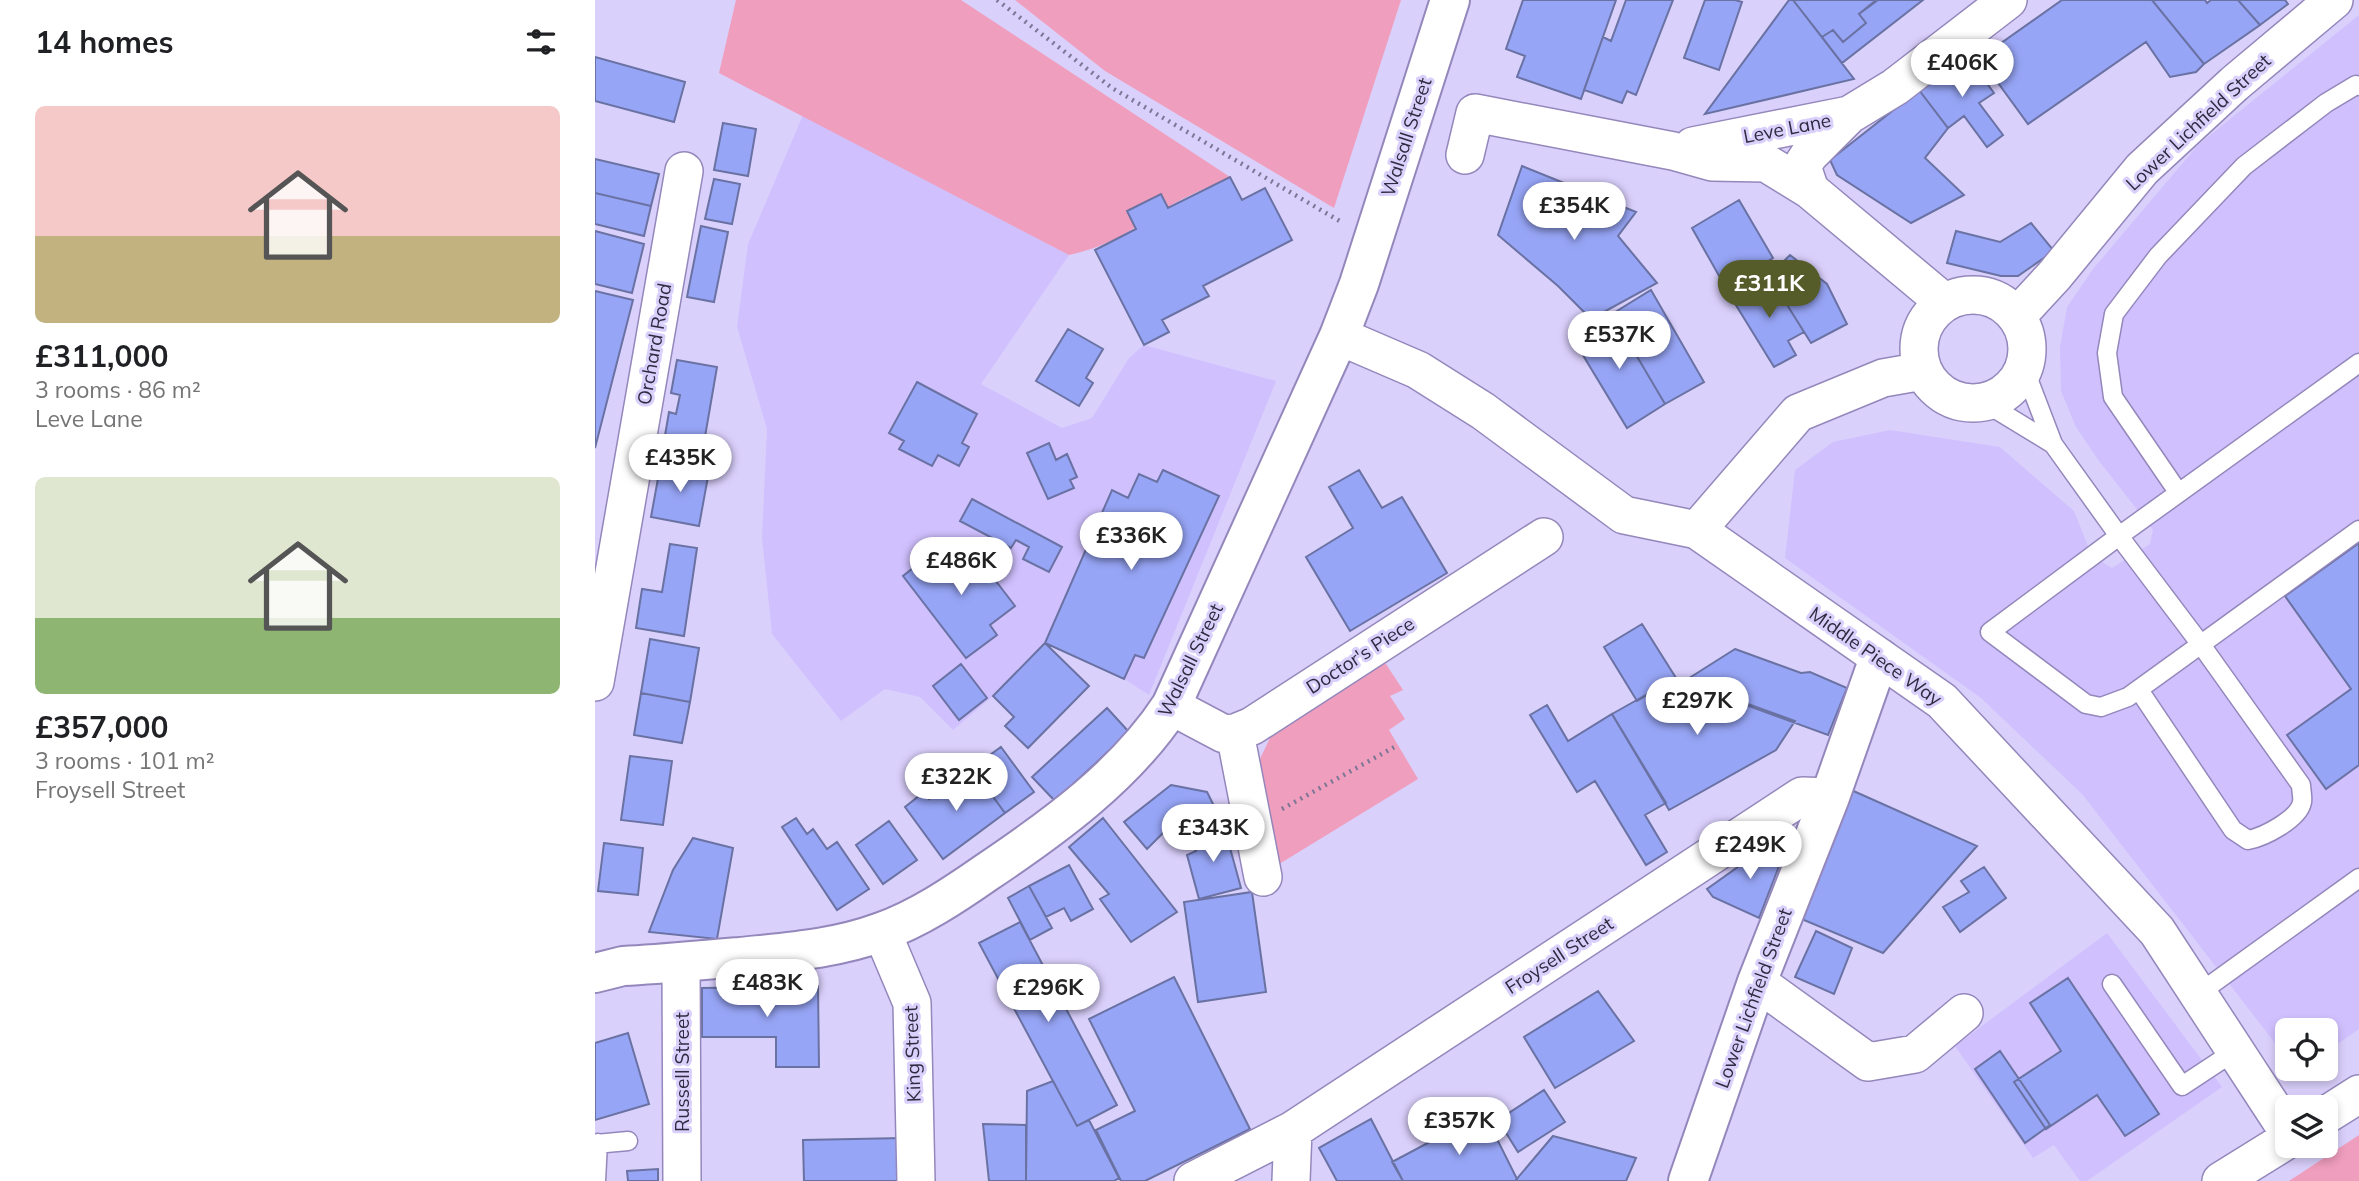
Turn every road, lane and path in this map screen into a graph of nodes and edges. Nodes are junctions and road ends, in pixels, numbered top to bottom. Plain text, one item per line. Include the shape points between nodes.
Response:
1 (997, 0) edge
2 (1450, 0) edge
3 (2008, 0) edge
4 (2335, 0) edge
5 (2359, 86) edge
6 (1849, 115) junction
7 (1673, 150) junction
8 (1465, 155) dead end
9 (684, 171) dead end
10 (1810, 190) junction
11 (1373, 241) junction
12 (1944, 302) junction
13 (2017, 316) junction
14 (1339, 336) junction
15 (2359, 363) edge
16 (2024, 368) junction
17 (1923, 371) junction
18 (1984, 402) junction
19 (2053, 444) junction
20 (2178, 492) junction
21 (1696, 530) junction
22 (2359, 530) edge
23 (2119, 536) junction
24 (1543, 537) dead end
25 (606, 557) edge
26 (2201, 646) junction
27 (1879, 658) junction
28 (595, 682) edge
29 (2139, 690) junction
30 (1171, 706) junction
31 (1234, 733) junction
32 (1398, 745) dead end
33 (1830, 797) junction
34 (1253, 826) junction
35 (1263, 877) dead end
36 (2359, 878) edge
37 (882, 932) junction
38 (681, 963) junction
39 (595, 973) edge
40 (1757, 982) junction
41 (2112, 984) dead end
42 (2198, 995) junction
43 (1964, 1013) dead end
44 (2235, 1051) junction
45 (2359, 1094) edge
46 (2338, 1107) edge
47 (2275, 1112) edge
48 (1293, 1130) junction
49 (628, 1141) dead end
50 (596, 1143) edge
51 (2275, 1147) edge
52 (596, 1181) edge
53 (683, 1181) edge
54 (916, 1181) edge
55 (1193, 1181) edge
56 (1291, 1181) edge
57 (1688, 1181) edge
58 (2221, 1181) edge

1 - 11 path via 1112,88
2 - 11 main road, Walsall Street
3 - 6 street via 1895,87
4 - 13 street, Lower Lichfield Street via 2234,84 2143,169
5 - 20 lane via 2326,103 2245,166 2158,256 2114,314 2107,353 2113,397
6 - 7 street, Leve Lane
6 - 10 street, Leve Lane via 1803,166
7 - 8 street, Leve Lane via 1477,98
7 - 10 street, Leve Lane via 1711,162 1766,163
9 - 25 street, Orchard Road
10 - 12 street, Leve Lane
11 - 14 main road, Walsall Street
12 - 13 street via 1964,295 1987,296
12 - 17 street via 1927,320 1920,337
13 - 16 street via 2027,353
14 - 21 street, Middle Piece Way via 1417,370 1483,411 1624,515
14 - 30 main road, Walsall Street
15 - 20 lane
16 - 18 street via 2014,385
16 - 19 lane
17 - 18 street via 1947,397
17 - 21 street via 1882,378 1798,413
18 - 19 lane
19 - 23 lane
20 - 23 lane
21 - 27 street, Middle Piece Way
22 - 26 lane
23 - 26 lane
23 - 29 lane via 1990,632 2086,704 2101,706
24 - 31 street, Doctor's Piece via 1252,726
25 - 28 street, Orchard Road
26 - 29 lane
26 - 29 lane via 2301,785 2303,800 2298,813 2261,838 2249,841 2234,830
27 - 33 main road, Lower Lichfield Street
27 - 42 street, Middle Piece Way via 1942,701 2157,931
30 - 31 street via 1224,734
30 - 37 main road, Walsall Street via 1123,764 1063,817 954,894
31 - 34 street
32 - 34 path
33 - 40 main road, Lower Lichfield Street
33 - 48 street, Froysell Street via 1802,796
34 - 35 street
36 - 42 lane
37 - 38 main road, Walsall Street via 799,952
37 - 54 street, King Street via 912,1003
38 - 39 main road, Walsall Street via 623,966
38 - 53 street, Russell Street via 673,1142
40 - 43 street via 1868,1062 1915,1054
40 - 57 main road, Lower Lichfield Street
41 - 44 lane via 2182,1086
42 - 44 street, Middle Piece Way
44 - 47 street, Middle Piece Way
45 - 46 street
48 - 55 street, Froysell Street
48 - 56 street
49 - 50 lane
50 - 52 lane
51 - 58 street

